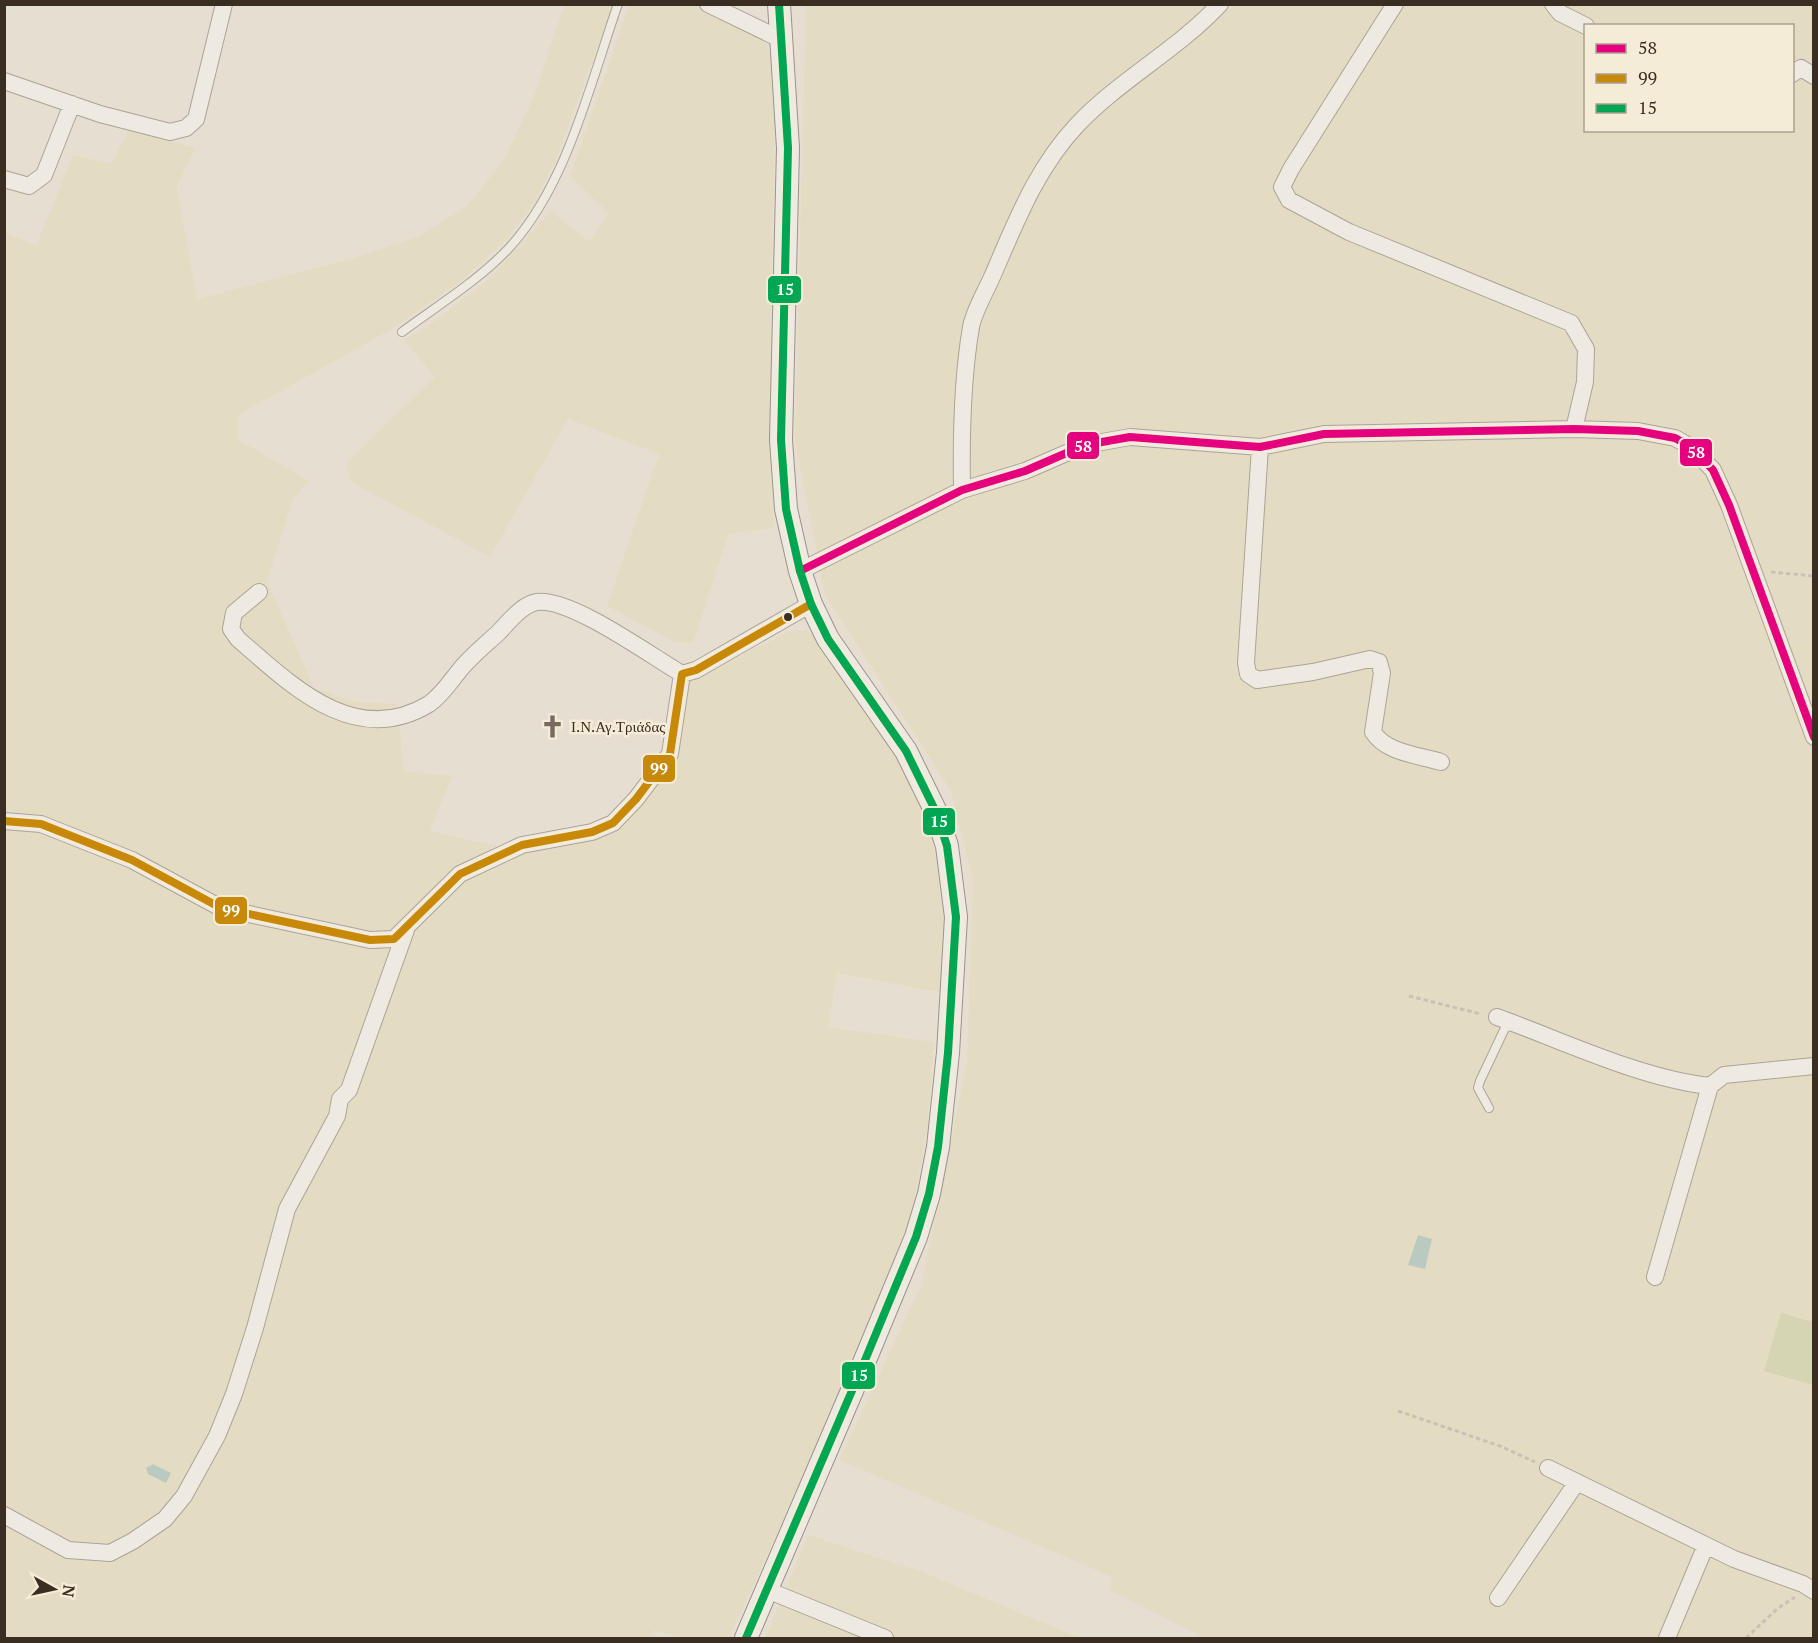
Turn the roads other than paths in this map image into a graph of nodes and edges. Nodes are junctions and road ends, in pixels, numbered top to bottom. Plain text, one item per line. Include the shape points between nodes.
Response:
1 (224, 4) edge
2 (618, 4) edge
3 (708, 4) edge
4 (778, 4) edge
5 (1220, 4) edge
6 (1395, 4) edge
7 (1553, 4) edge
8 (1584, 25) edge
9 (780, 39) junction
10 (1794, 73) edge
11 (1814, 76) edge
12 (4, 81) edge
13 (72, 104) junction
14 (4, 179) edge
15 (402, 332) dead end
16 (1574, 429) junction
17 (1260, 447) junction
18 (962, 490) junction
19 (800, 571) junction
20 (259, 592) dead end
21 (811, 604) junction
22 (682, 674) junction
23 (1814, 737) edge
24 (1441, 762) dead end
25 (4, 820) edge
26 (406, 930) junction
27 (1497, 1017) road end
28 (1515, 1024) junction
29 (1814, 1066) edge
30 (1710, 1086) junction
31 (1489, 1108) dead end
32 (1655, 1277) dead end
33 (1548, 1468) road end
34 (1577, 1482) junction
35 (4, 1515) edge
36 (1706, 1545) junction
37 (1811, 1589) edge
38 (767, 1590) junction
39 (1498, 1598) dead end
40 (746, 1638) edge
41 (885, 1638) edge
42 (1667, 1638) edge

1 - 13 street via 196,119 186,128 170,132
2 - 15 lane via 565,156 536,214 491,265
3 - 9 street
4 - 9 main road
5 - 18 street via 1197,29 1116,89 1077,125 1039,174 971,325 961,448
6 - 16 street via 1282,187 1290,200 1349,232 1571,324 1586,349 1585,382
7 - 8 street via 1560,13
9 - 19 main road via 788,148 781,462 786,509
10 - 11 street via 1801,68
12 - 13 street
13 - 14 street via 44,175 28,186
16 - 17 street via 1324,434
16 - 23 street via 1638,431 1675,438 1691,447 1713,470 1730,506
17 - 18 street via 1130,437 1085,445 1025,471
17 - 24 street via 1248,674 1257,680 1370,659 1379,662 1382,673 1373,732 1380,742 1392,748
18 - 19 street
19 - 21 main road
20 - 22 street via 234,613 231,629 238,639 308,698 339,713 373,720 404,715 429,704 524,608 537,602 576,610
21 - 22 street via 696,670
21 - 38 main road via 828,639 906,751 922,781 947,846 956,917 948,1053 929,1194 903,1269
22 - 26 street via 670,754 613,823 592,832 522,845 460,874
25 - 26 street via 41,824 132,860 221,908 370,940 394,939
26 - 35 street via 349,1090 340,1099 337,1116 287,1209 234,1394 204,1463 184,1496 165,1519 110,1553 68,1550
27 - 28 street
28 - 30 street via 1620,1062
28 - 31 lane via 1505,1028 1480,1081 1478,1088
29 - 30 street via 1724,1075
30 - 32 street
33 - 34 street
34 - 36 street
34 - 39 street
36 - 37 street
36 - 42 street
38 - 40 main road
38 - 41 street

